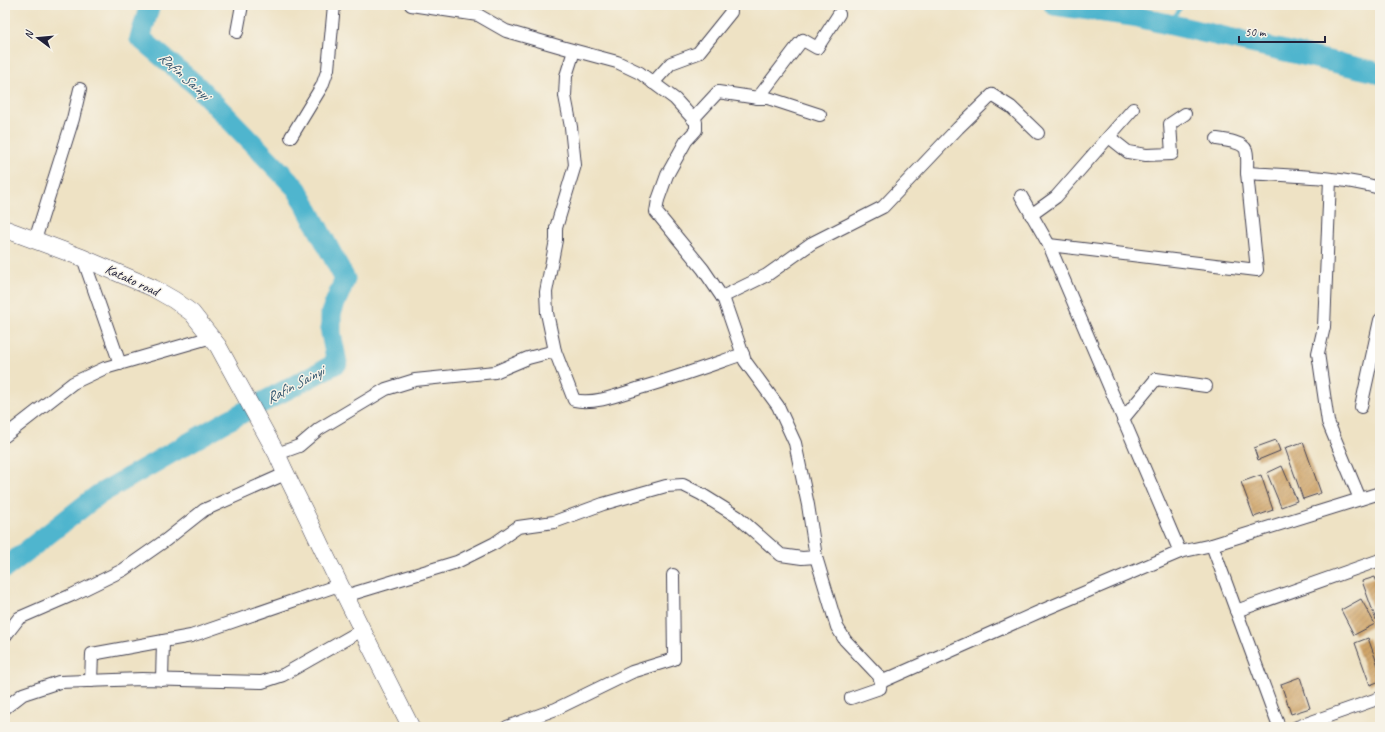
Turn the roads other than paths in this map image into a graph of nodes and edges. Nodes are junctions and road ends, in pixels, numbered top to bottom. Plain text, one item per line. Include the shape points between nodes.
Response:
1 (242, 5) edge
2 (334, 5) edge
3 (411, 5) edge
4 (731, 12) dead end
5 (839, 14) dead end
6 (237, 32) dead end
7 (574, 51) junction
8 (653, 82) junction
9 (80, 89) dead end
10 (758, 98) junction
11 (1133, 109) dead end
12 (1185, 114) dead end
13 (820, 115) dead end
14 (693, 119) junction
15 (1038, 133) dead end
16 (291, 137) dead end
17 (1109, 137) junction
18 (1216, 139) dead end
19 (1247, 173) junction
20 (1330, 179) junction
21 (1380, 188) edge
22 (1020, 196) dead end
23 (1032, 215) junction
24 (5, 229) edge
25 (35, 240) junction
26 (1049, 246) junction
27 (83, 258) junction
28 (722, 297) junction
29 (1380, 320) edge
30 (212, 337) junction
31 (555, 351) junction
32 (742, 354) junction
33 (120, 364) junction
34 (1206, 386) dead end
35 (1361, 407) dead end
36 (1123, 419) junction
37 (5, 436) edge
38 (277, 454) junction
39 (285, 474) junction
40 (1380, 493) edge
41 (1360, 499) junction
42 (1212, 545) junction
43 (1180, 552) junction
44 (816, 557) junction
45 (1380, 560) edge
46 (673, 575) dead end
47 (342, 590) junction
48 (1236, 611) junction
49 (362, 630) junction
50 (5, 636) edge
51 (163, 641) junction
52 (162, 680) junction
53 (91, 681) junction
54 (881, 682) junction
55 (851, 698) dead end
56 (1380, 698) edge
57 (5, 708) edge
58 (411, 727) edge
59 (507, 727) edge
60 (1279, 727) edge
61 (1297, 727) edge

1 - 6 street
2 - 16 street via 328,68 322,86
3 - 7 street via 478,15 506,31
4 - 8 street via 698,53 671,63
5 - 10 street via 817,48 803,40 798,44
7 - 8 street via 617,62
7 - 31 street via 566,76 565,96 575,165 556,228 546,292
8 - 14 street via 676,99
9 - 25 street
10 - 13 street via 768,98
10 - 14 street via 718,92
11 - 17 street
12 - 17 street via 1170,124 1172,154 1146,155 1128,152
14 - 28 street via 696,122 696,130 686,141 667,176 656,212 703,269
15 - 28 street via 1011,107 992,95 883,207 812,243 767,275
17 - 23 street via 1056,198
18 - 19 street via 1244,147
19 - 20 street
19 - 26 street via 1257,270
20 - 21 street
20 - 41 street via 1324,327 1318,353 1328,422
22 - 23 street
23 - 26 street
24 - 25 street, Katako road
25 - 27 street, Katako road
26 - 36 street
27 - 30 street, Katako road via 153,288 174,300 192,313
27 - 33 street
28 - 32 street
29 - 35 street
30 - 33 street
30 - 38 street, Katako road
31 - 32 street via 574,400 581,402 606,398 667,380
31 - 38 street via 528,358 495,372 416,380 386,389 319,429 299,446
32 - 44 street via 778,406 795,443
33 - 37 street via 73,383
34 - 36 street via 1156,379
36 - 43 street
38 - 39 street, Katako road
39 - 47 street, Katako road
39 - 50 street via 204,510 123,570 19,618
40 - 41 street
41 - 42 street
42 - 43 street
42 - 48 street
43 - 54 street
44 - 47 street via 782,555 738,517 701,494 682,485 666,486 603,504 554,522 518,527 495,543 457,562
44 - 54 street via 837,627 844,640 879,676
45 - 48 street
46 - 59 street via 674,659 632,672 556,709
47 - 49 street, Katako road
47 - 51 street via 191,636
48 - 60 street
49 - 52 street via 283,675 262,682
49 - 58 street, Katako road
51 - 52 street
51 - 53 street via 92,654
52 - 53 street
53 - 57 street via 59,682 23,694
54 - 55 street via 880,688
56 - 61 street

